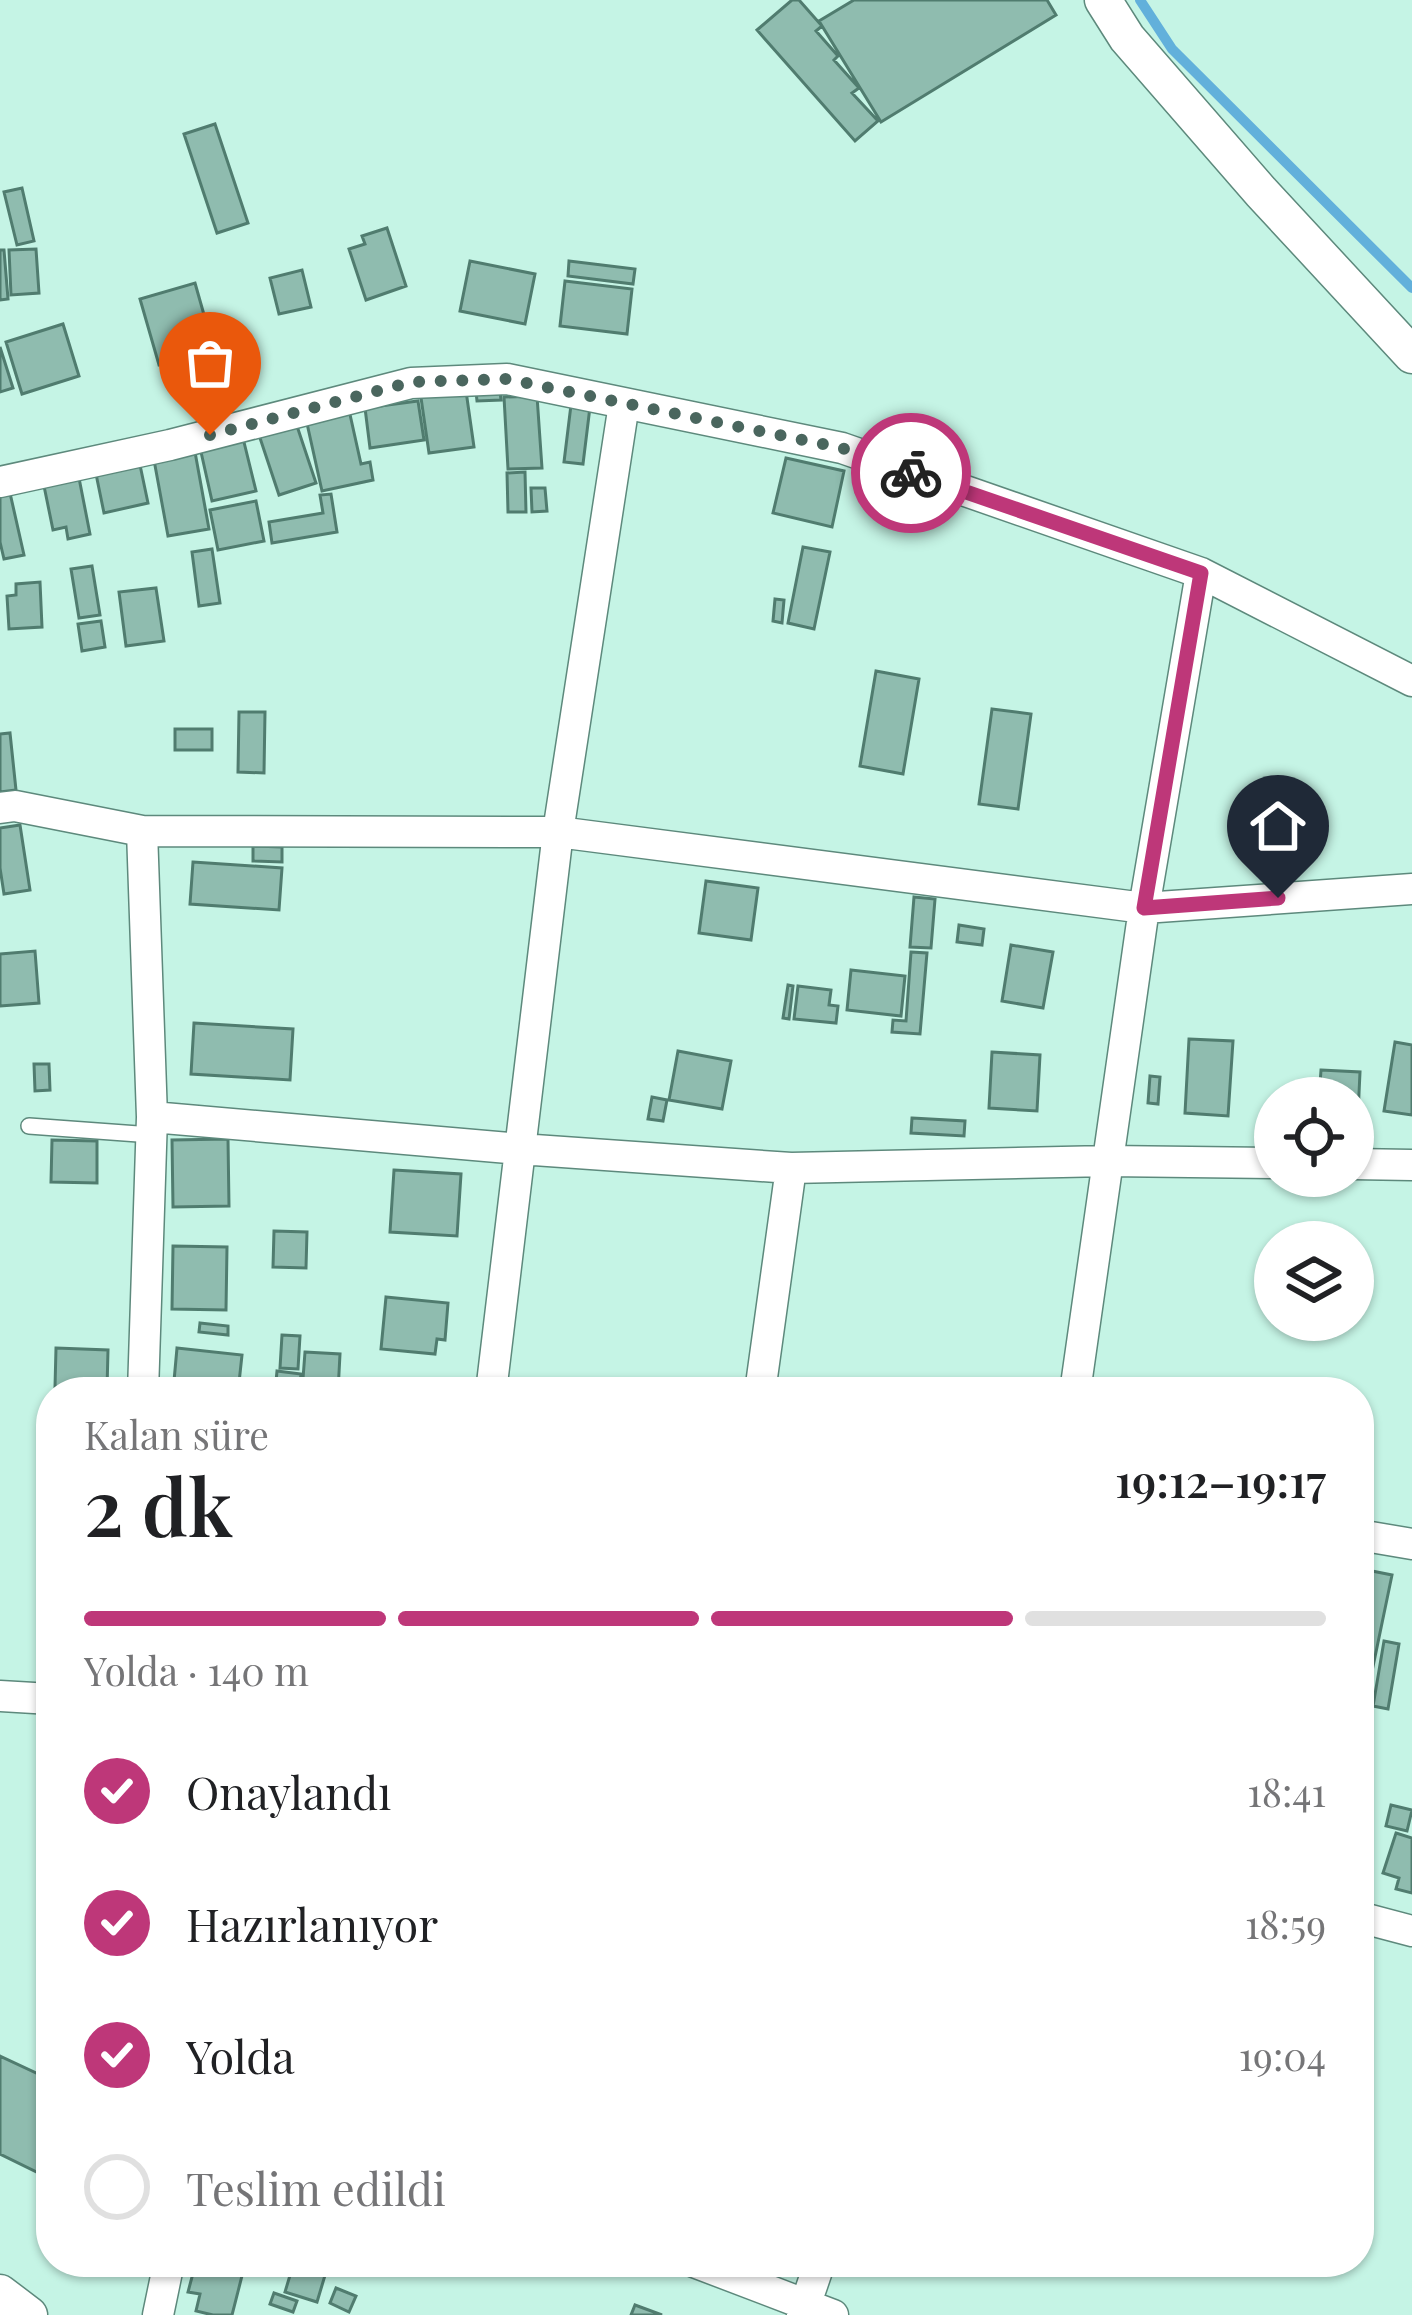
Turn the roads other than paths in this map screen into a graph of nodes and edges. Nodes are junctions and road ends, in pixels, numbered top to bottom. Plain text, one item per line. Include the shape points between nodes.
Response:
1 (1103, 0) edge
2 (1412, 355) edge
3 (624, 404) junction
4 (0, 482) edge
5 (1201, 573) junction
6 (1412, 681) edge
7 (0, 808) edge
8 (142, 831) junction
9 (558, 832) junction
10 (1412, 889) edge
11 (1144, 908) junction
12 (29, 1126) dead end
13 (152, 1126) junction
14 (520, 1149) junction
15 (1108, 1161) junction
16 (1254, 1163) edge
17 (1374, 1164) edge
18 (1412, 1165) edge
19 (791, 1168) junction
20 (144, 1377) edge
21 (493, 1377) edge
22 (762, 1377) edge
23 (1077, 1377) edge
24 (1374, 1538) edge
25 (1412, 1544) edge
26 (0, 1696) edge
27 (36, 1699) edge
28 (1374, 1921) edge
29 (1412, 1931) edge
30 (167, 2277) edge
31 (730, 2277) edge
32 (818, 2277) edge
33 (0, 2293) edge
34 (813, 2312) edge
35 (29, 2315) edge
36 (158, 2315) edge

1 - 2 street via 1261,192
3 - 4 street via 507,379 411,382
3 - 5 street via 842,448
3 - 9 street
5 - 6 street
5 - 11 street
7 - 8 street
8 - 9 street
8 - 13 street
9 - 11 street
9 - 14 street
10 - 11 street
11 - 15 street
12 - 13 lane
13 - 14 street
13 - 20 street
14 - 19 street
14 - 21 street
15 - 16 street
15 - 19 street
15 - 23 street
17 - 18 street
19 - 22 street
24 - 25 street
26 - 27 street
28 - 29 street
30 - 36 street
31 - 34 street
32 - 34 street
33 - 35 street

